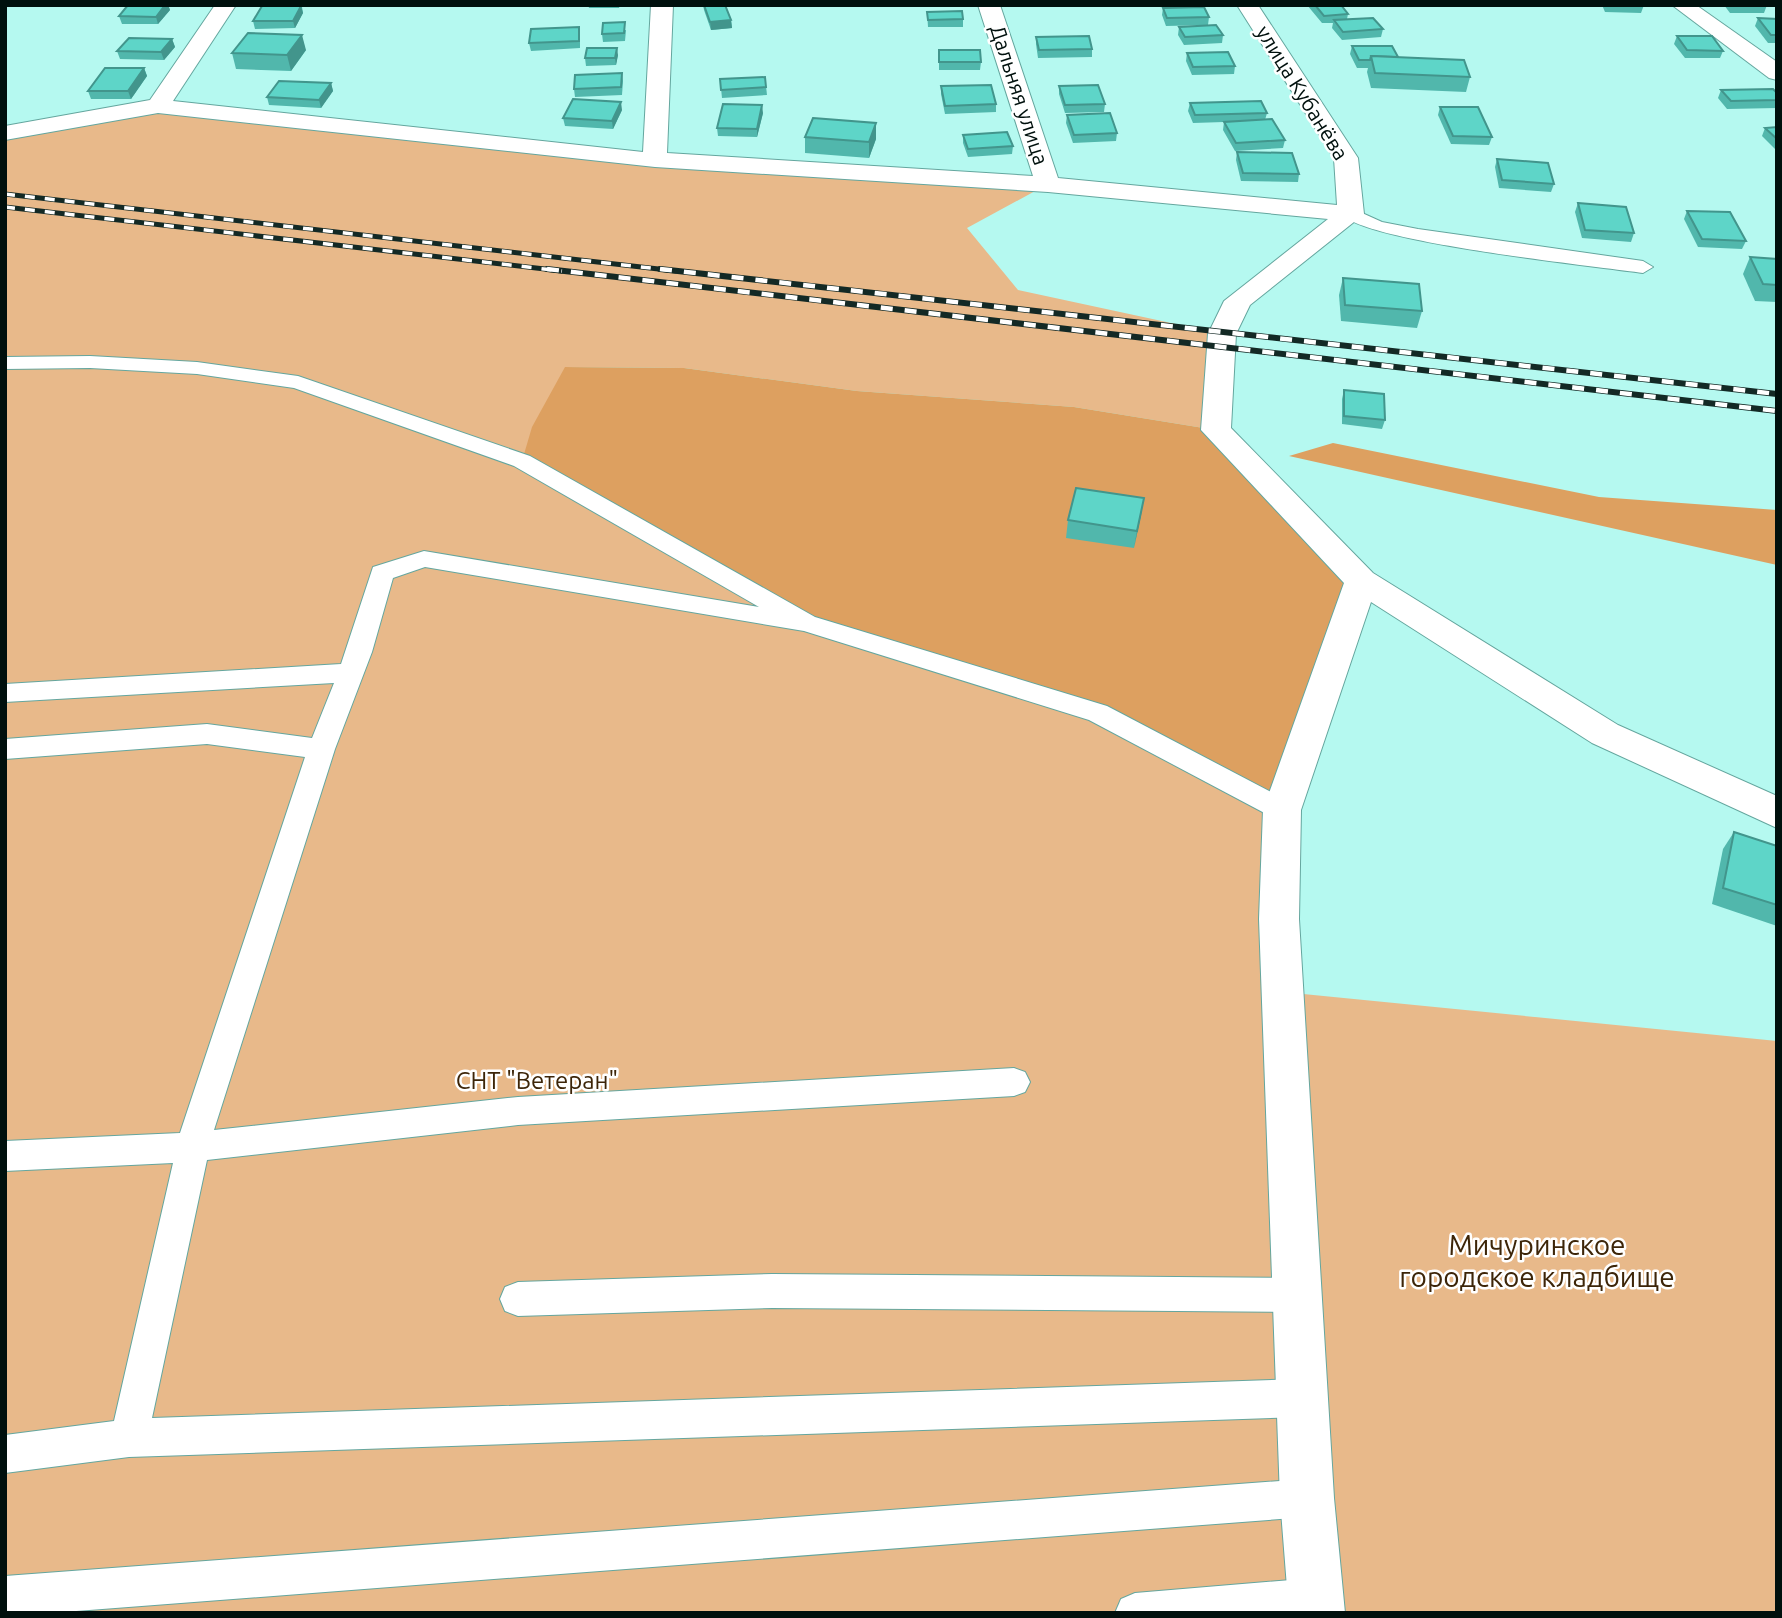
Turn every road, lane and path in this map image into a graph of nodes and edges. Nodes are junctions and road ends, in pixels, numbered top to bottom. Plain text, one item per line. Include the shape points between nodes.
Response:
1 (226, 5) edge
2 (662, 5) edge
3 (989, 5) edge
4 (1247, 5) edge
5 (1682, 5) edge
6 (1777, 73) edge
7 (158, 106) junction
8 (5, 133) edge
9 (655, 160) junction
10 (1048, 184) junction
11 (1352, 214) junction
12 (1643, 267) dead end
13 (5, 363) edge
14 (1361, 581) junction
15 (806, 622) junction
16 (350, 674) junction
17 (5, 693) edge
18 (321, 749) junction
19 (5, 750) edge
20 (1282, 810) junction
21 (1777, 813) edge
22 (1014, 1082) dead end
23 (194, 1147) junction
24 (5, 1156) edge
25 (1297, 1295) junction
26 (518, 1299) dead end
27 (1302, 1398) junction
28 (129, 1438) junction
29 (5, 1454) edge
30 (1307, 1498) junction
31 (5, 1596) edge
32 (1316, 1605) edge
33 (1135, 1613) edge

1 - 7 street
2 - 9 street
3 - 10 street, Дальняя улица
4 - 11 street, улица Кубанёва via 1346,158
5 - 6 street
7 - 8 street
7 - 9 street
9 - 10 street
10 - 11 street
11 - 12 lane via 1376,226 1418,235
11 - 14 street via 1238,301 1222,334 1216,430
13 - 15 lane via 197,368 298,382 522,461
14 - 20 street
14 - 21 street via 1605,734
15 - 16 lane via 424,559 382,573
15 - 20 lane via 1098,713
16 - 17 lane
16 - 18 lane
18 - 19 lane via 207,734
18 - 23 lane
20 - 25 street via 1279,919
22 - 23 lane via 518,1111
23 - 24 lane
23 - 28 lane
25 - 26 lane via 772,1291
25 - 27 street
27 - 28 lane
27 - 30 street
28 - 29 lane
30 - 31 lane
30 - 32 street
32 - 33 lane

